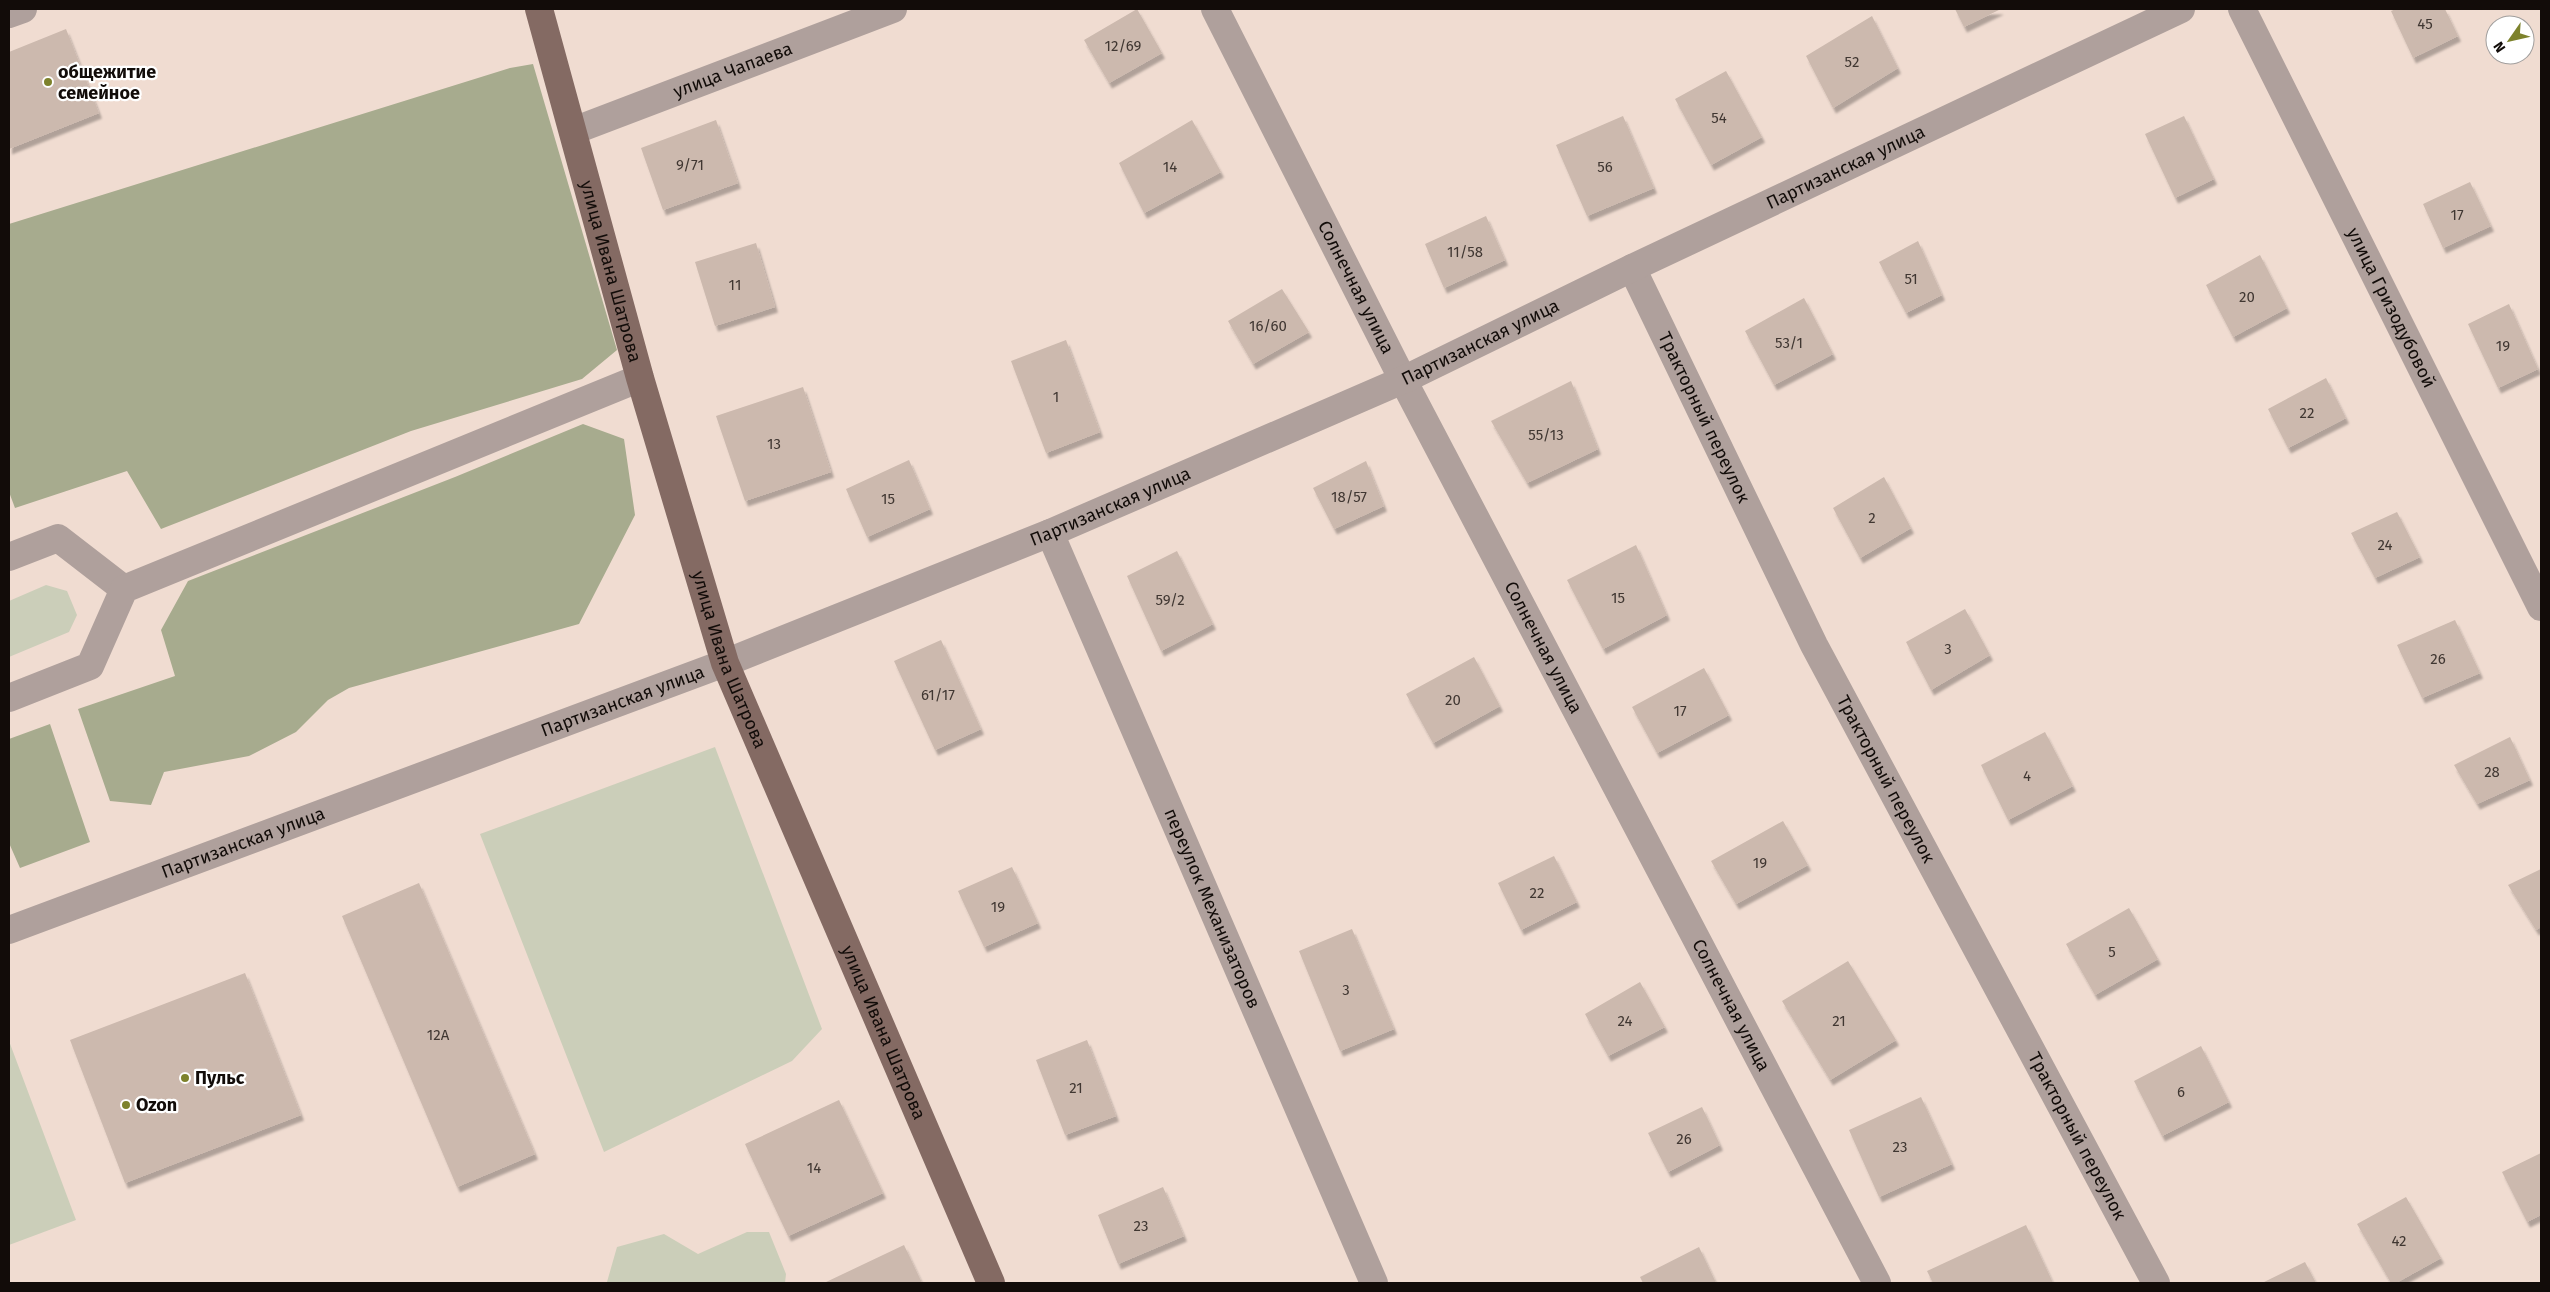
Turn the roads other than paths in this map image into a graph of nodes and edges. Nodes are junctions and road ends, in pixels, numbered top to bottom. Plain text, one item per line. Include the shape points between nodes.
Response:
1 (24, 9) edge
2 (538, 9) edge
3 (893, 9) edge
4 (1215, 9) edge
5 (2181, 9) edge
6 (2242, 9) edge
7 (9, 14) edge
8 (573, 132) junction
9 (1632, 268) junction
10 (640, 378) junction
11 (1404, 380) junction
12 (1050, 533) junction
13 (9, 557) edge
14 (124, 589) junction
15 (2541, 607) edge
16 (725, 663) junction
17 (9, 698) edge
18 (9, 930) edge
19 (991, 1283) edge
20 (1374, 1283) edge
21 (1877, 1283) edge
22 (2156, 1283) edge

1 - 7 street
2 - 8 main road, улица Ивана Шатрова
3 - 8 street, улица Чапаева
4 - 11 street, Солнечная улица
5 - 9 street, Партизанская улица
6 - 15 street, улица Гризодубовой
8 - 10 main road, улица Ивана Шатрова
9 - 11 street, Партизанская улица
9 - 22 street, Тракторный переулок via 1814,645
10 - 14 street
10 - 16 main road, улица Ивана Шатрова
11 - 12 street, Партизанская улица
11 - 21 street, Солнечная улица
12 - 16 street, Партизанская улица
12 - 20 street, переулок Механизаторов
13 - 14 street via 58,538
14 - 17 street via 90,666
16 - 18 street, Партизанская улица
16 - 19 main road, улица Ивана Шатрова

